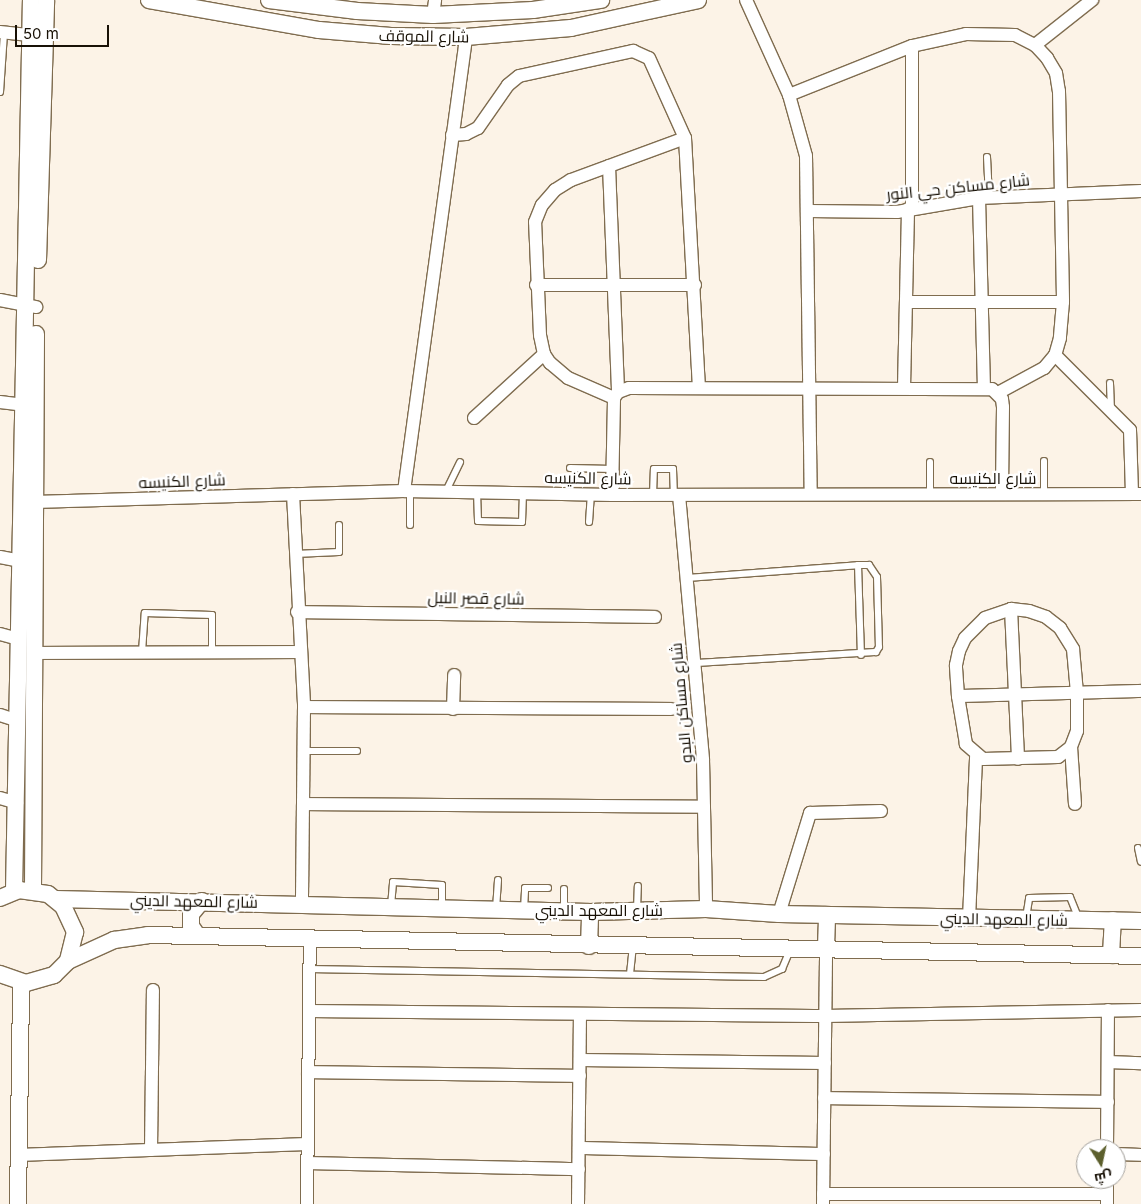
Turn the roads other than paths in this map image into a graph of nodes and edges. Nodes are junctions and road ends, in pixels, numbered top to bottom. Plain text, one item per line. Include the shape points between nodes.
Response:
1 (30, 0) edge
2 (46, 0) edge
3 (149, 0) edge
4 (269, 0) edge
5 (600, 0) edge
6 (698, 0) edge
7 (746, 0) edge
8 (1092, 0) edge
9 (533, 5) edge
10 (434, 7) edge
11 (2, 33) edge
12 (37, 35) junction
13 (466, 37) junction
14 (1035, 45) junction
15 (912, 46) junction
16 (0, 92) edge
17 (789, 95) junction
18 (452, 135) junction
19 (686, 138) junction
20 (987, 157) dead end
21 (609, 166) junction
22 (1141, 191) edge
23 (1061, 195) junction
24 (984, 198) junction
25 (910, 209) junction
26 (809, 211) junction
27 (536, 285) junction
28 (614, 285) junction
29 (695, 285) junction
30 (0, 300) edge
31 (906, 302) junction
32 (982, 302) junction
33 (1062, 302) junction
34 (31, 306) junction
35 (544, 354) junction
36 (1055, 355) junction
37 (1110, 383) dead end
38 (904, 387) junction
39 (984, 387) junction
40 (699, 388) junction
41 (810, 388) junction
42 (998, 393) junction
43 (616, 395) junction
44 (0, 402) edge
45 (29, 406) junction
46 (1111, 411) junction
47 (474, 418) dead end
48 (460, 462) dead end
49 (930, 462) dead end
50 (1044, 462) dead end
51 (570, 468) dead end
52 (612, 469) junction
53 (407, 491) junction
54 (446, 491) junction
55 (478, 492) junction
56 (523, 493) junction
57 (293, 494) junction
58 (590, 494) junction
59 (811, 494) junction
60 (930, 494) junction
61 (1002, 494) junction
62 (1044, 494) junction
63 (1136, 494) edge
64 (612, 495) junction
65 (654, 495) junction
66 (677, 495) junction
67 (34, 502) junction
68 (589, 522) dead end
69 (339, 525) dead end
70 (410, 525) dead end
71 (295, 554) junction
72 (0, 557) edge
73 (21, 561) junction
74 (858, 565) junction
75 (687, 578) junction
76 (1011, 609) junction
77 (297, 612) junction
78 (654, 617) dead end
79 (0, 634) edge
80 (19, 639) junction
81 (142, 652) junction
82 (212, 652) junction
83 (299, 652) junction
84 (34, 653) junction
85 (861, 655) junction
86 (695, 663) junction
87 (454, 675) dead end
88 (1141, 691) edge
89 (1077, 692) junction
90 (1015, 694) junction
91 (958, 696) junction
92 (304, 707) junction
93 (453, 709) junction
94 (671, 709) dead end
95 (0, 715) edge
96 (18, 720) junction
97 (1071, 747) junction
98 (303, 751) junction
99 (358, 751) dead end
100 (976, 756) junction
101 (1018, 759) junction
102 (0, 798) edge
103 (16, 803) junction
104 (303, 804) junction
105 (1075, 804) dead end
106 (704, 807) junction
107 (881, 811) dead end
108 (1138, 848) dead end
109 (1141, 862) edge
110 (498, 880) dead end
111 (638, 886) dead end
112 (548, 888) dead end
113 (564, 888) dead end
114 (33, 890) junction
115 (4, 896) edge
116 (56, 899) junction
117 (202, 901) junction
118 (302, 904) junction
119 (390, 906) junction
120 (442, 908) junction
121 (496, 909) junction
122 (706, 909) junction
123 (524, 910) junction
124 (564, 911) junction
125 (590, 912) junction
126 (637, 912) junction
127 (779, 914) junction
128 (827, 915) junction
129 (970, 919) junction
130 (1026, 920) junction
131 (1080, 920) junction
132 (1113, 920) junction
133 (1141, 921) edge
134 (197, 935) junction
135 (310, 938) junction
136 (589, 946) junction
137 (633, 946) junction
138 (790, 946) junction
139 (826, 947) junction
140 (1112, 955) junction
141 (1141, 956) edge
142 (68, 961) junction
143 (309, 969) junction
144 (0, 974) edge
145 (630, 974) junction
146 (21, 982) junction
147 (153, 990) dead end
148 (1108, 1010) junction
149 (1141, 1010) edge
150 (309, 1011) junction
151 (580, 1014) junction
152 (825, 1016) junction
153 (580, 1060) junction
154 (1108, 1062) junction
155 (825, 1063) junction
156 (1141, 1063) edge
157 (308, 1072) junction
158 (580, 1076) junction
159 (824, 1098) junction
160 (1108, 1102) junction
161 (1107, 1139) edge
162 (307, 1144) junction
163 (579, 1148) junction
164 (151, 1150) junction
165 (824, 1154) junction
166 (1126, 1154) edge
167 (18, 1155) junction
168 (1141, 1155) edge
169 (307, 1163) junction
170 (579, 1169) junction
171 (823, 1199) edge
172 (1107, 1199) edge
173 (18, 1204) edge
174 (306, 1204) edge
175 (578, 1204) edge

1 - 12 street
2 - 12 street
3 - 13 street, شارع الموقف via 319,30 391,36
4 - 10 street, شارع الموقف via 357,12
5 - 9 street, شارع الموقف
6 - 13 street, شارع الموقف via 571,28
7 - 17 street
8 - 14 street
9 - 10 street, شارع الموقف
11 - 12 street
11 - 16 lane
12 - 34 street
13 - 18 street
14 - 15 street via 1015,35 993,33 947,37
14 - 23 street via 1052,66 1060,91
15 - 17 street
15 - 25 street
17 - 26 street via 806,156
18 - 19 street via 466,134 478,128 508,84 519,76 633,51 649,58
18 - 53 street
19 - 21 street
19 - 29 street
20 - 24 lane
21 - 27 street via 571,180 555,190 542,205 535,222
21 - 28 street
22 - 23 street, شارع مساكن حي النور
23 - 24 street, شارع مساكن حي النور
23 - 33 street
24 - 25 street, شارع مساكن حي النور
24 - 32 street
25 - 26 street, شارع مساكن حي النور
25 - 31 street
26 - 41 street
27 - 28 street
27 - 35 street
28 - 29 street
28 - 43 street
29 - 40 street
30 - 34 street
31 - 32 street
31 - 38 street
32 - 33 street
32 - 39 street
33 - 36 street via 1060,338
34 - 45 street
35 - 43 street via 568,378
35 - 47 street
36 - 42 street via 1044,368
36 - 46 street
37 - 46 lane
38 - 39 street
38 - 41 street
39 - 42 street
40 - 41 street
40 - 43 street via 629,388
41 - 59 street
42 - 61 street via 1003,407
43 - 52 street
44 - 45 street
45 - 67 street
45 - 73 street
46 - 63 street via 1132,437
48 - 54 lane
49 - 60 lane
50 - 62 lane
51 - 52 lane
52 - 64 street
53 - 54 street, شارع الكنيسه
53 - 57 street, شارع الكنيسه
53 - 70 lane
54 - 55 street, شارع الكنيسه
55 - 56 street, شارع الكنيسه
55 - 56 lane via 476,520 486,522 522,522
56 - 58 street, شارع الكنيسه
57 - 67 street, شارع الكنيسه
57 - 71 street
58 - 64 street, شارع الكنيسه
58 - 68 lane
59 - 60 street, شارع الكنيسه
59 - 66 street, شارع الكنيسه
60 - 61 street, شارع الكنيسه
61 - 62 street, شارع الكنيسه
62 - 63 street, شارع الكنيسه
64 - 65 street, شارع الكنيسه
65 - 66 street, شارع الكنيسه
65 - 66 lane via 654,469 674,469
66 - 75 street, شارع مساكن البدو
67 - 84 street
69 - 71 lane via 339,552
71 - 77 street
72 - 73 street
73 - 80 street
74 - 75 lane
74 - 85 lane
74 - 85 lane via 869,565 877,577 879,647 872,654
75 - 86 street, شارع مساكن البدو
76 - 89 street via 1046,617 1060,628 1073,649
76 - 90 street
76 - 91 street via 985,618 965,638 956,664
77 - 78 street, شارع قصر النيل
77 - 83 street
79 - 80 street
80 - 96 street
81 - 82 street
81 - 82 lane via 145,613 212,615
81 - 84 street
82 - 83 street
83 - 92 street
84 - 114 street
85 - 86 lane
86 - 106 street, شارع مساكن البدو
87 - 93 street
88 - 89 street
89 - 90 street
89 - 97 street via 1077,731
90 - 91 street
90 - 101 street
91 - 100 street via 966,744
92 - 93 street
92 - 98 street
93 - 94 street
95 - 96 street
96 - 103 street
97 - 101 street via 1058,757
97 - 105 street
98 - 99 lane
98 - 104 street
100 - 101 street via 990,760
100 - 129 street
102 - 103 street
103 - 115 street
104 - 106 street
104 - 118 street
106 - 122 street, شارع مساكن البدو
107 - 127 street via 810,813
108 - 109 lane
110 - 121 lane
111 - 126 lane
112 - 123 lane via 525,888
113 - 124 lane
114 - 115 street
114 - 116 street
116 - 117 street, شارع المعهد الديني
116 - 142 street via 69,914 75,932
117 - 118 street, شارع المعهد الديني
117 - 134 street via 191,914 191,926
118 - 119 street, شارع المعهد الديني
119 - 120 street, شارع المعهد الديني
119 - 120 lane via 393,882 442,885
120 - 121 street, شارع المعهد الديني
121 - 123 street, شارع المعهد الديني
122 - 126 street, شارع المعهد الديني
122 - 127 street, شارع المعهد الديني
123 - 124 street, شارع المعهد الديني
124 - 125 street, شارع المعهد الديني
125 - 126 street, شارع المعهد الديني
125 - 136 street
127 - 128 street, شارع المعهد الديني
128 - 129 street, شارع المعهد الديني
128 - 139 street
129 - 130 street, شارع المعهد الديني
130 - 131 street, شارع المعهد الديني
130 - 131 lane via 1029,898 1070,897
131 - 132 street, شارع المعهد الديني
132 - 133 street, شارع المعهد الديني
132 - 140 street
134 - 135 street, شارع المعهد الديني
134 - 142 street, شارع المعهد الديني via 131,937 98,946
135 - 136 street, شارع المعهد الديني
135 - 143 street
136 - 137 street, شارع المعهد الديني
137 - 138 street, شارع المعهد الديني
137 - 145 lane
138 - 139 street, شارع المعهد الديني
138 - 145 lane via 786,964 777,973 764,977
139 - 140 street, شارع المعهد الديني
139 - 152 street
140 - 141 street, شارع المعهد الديني
142 - 146 street, شارع المعهد الديني via 46,979
143 - 145 lane
143 - 150 street
144 - 146 street
146 - 167 street
147 - 164 street
148 - 149 street
148 - 152 street
148 - 154 street
150 - 151 street
150 - 157 street
151 - 152 street
151 - 153 street
152 - 155 street
153 - 155 street
153 - 158 street
154 - 156 street
154 - 160 street
155 - 159 street
157 - 158 street
157 - 162 street
158 - 163 street
159 - 160 street
159 - 165 street
160 - 161 street
162 - 164 street
162 - 169 street
163 - 165 street
163 - 170 street
164 - 167 street
165 - 171 street
166 - 168 street
167 - 173 street
169 - 170 street
169 - 174 street
170 - 175 street
171 - 172 street

